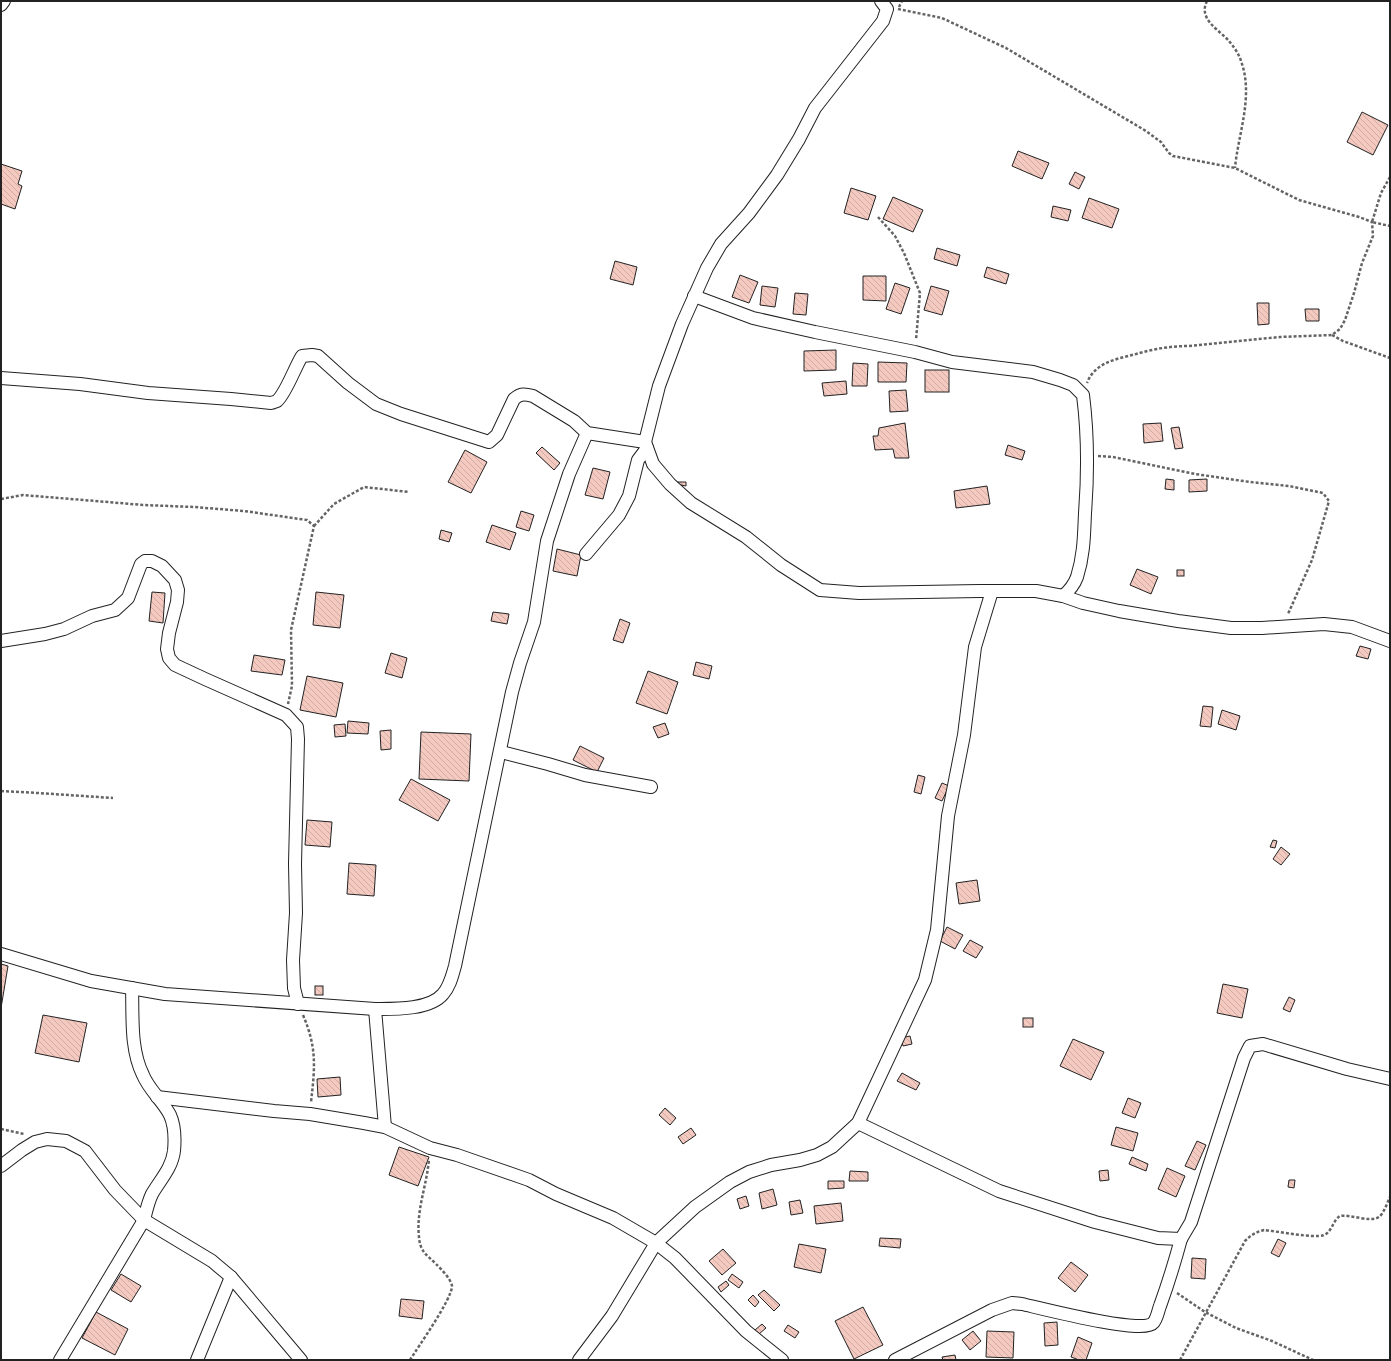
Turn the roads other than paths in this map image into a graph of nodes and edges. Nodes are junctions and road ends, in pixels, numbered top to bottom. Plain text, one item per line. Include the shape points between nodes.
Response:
1 (4, 1) edge
2 (1, 5) edge
3 (884, 5) edge
4 (694, 296) junction
5 (1, 378) edge
6 (587, 433) junction
7 (646, 445) junction
8 (586, 554) dead end
9 (992, 591) junction
10 (1063, 596) junction
11 (1, 641) edge
12 (1390, 641) edge
13 (501, 752) junction
14 (651, 787) dead end
15 (1, 954) edge
16 (132, 988) junction
17 (298, 1004) junction
18 (375, 1009) junction
19 (1390, 1079) edge
20 (157, 1097) junction
21 (858, 1123) junction
22 (385, 1128) junction
23 (1, 1166) edge
24 (144, 1220) junction
25 (1182, 1239) junction
26 (656, 1243) junction
27 (230, 1277) junction
28 (60, 1360) edge
29 (197, 1360) edge
30 (301, 1360) edge
31 (579, 1360) edge
32 (782, 1360) edge
33 (895, 1360) edge

1 - 2 street
3 - 4 street via 883,22 815,108 777,175 749,213 721,244
4 - 7 street via 659,386
4 - 10 street via 753,318 952,362 1033,372 1073,385 1083,395 1087,431 1085,545 1077,577 1071,590
5 - 6 street via 271,403 277,401 302,356 312,354 318,356 376,404 481,440 489,442 498,435 514,399 526,394 574,421
6 - 7 street
6 - 13 street via 569,474 547,541 534,622 520,663
7 - 8 street via 638,460 629,496 619,515
7 - 9 street via 653,464 691,503 746,537 781,565 820,590 859,593
9 - 10 street via 1036,591
9 - 21 street via 975,647 964,735 948,816 936,930 925,980
10 - 12 street via 1083,603 1178,621 1231,628 1324,624 1345,626
11 - 17 street via 64,629 92,616 115,610 128,598 140,564 152,561 162,566 175,580 178,590 166,650 175,665 286,715 297,727 296,913 293,960 294,988
13 - 14 street via 585,775
13 - 18 street via 451,980 442,996 426,1005 405,1009
15 - 16 street via 91,980
16 - 17 street via 165,994
16 - 20 street via 137,1060 143,1076
17 - 18 street
18 - 22 street
19 - 25 street via 1263,1044 1250,1046
20 - 22 street via 331,1116
20 - 24 street via 170,1116 174,1134 174,1153 170,1166 151,1196
21 - 25 street via 999,1191 1095,1222 1158,1238
21 - 26 street via 832,1147 817,1155 771,1165 730,1182 695,1206
22 - 26 street via 430,1148 528,1180 613,1218
23 - 24 street via 35,1142 47,1139 66,1141 85,1151 115,1190
24 - 27 street via 212,1261
24 - 28 street
25 - 33 street via 1168,1285 1150,1326 1124,1326 1012,1303 992,1310
26 - 31 street via 612,1316
26 - 32 street via 675,1258 746,1331
27 - 29 street
27 - 30 street

